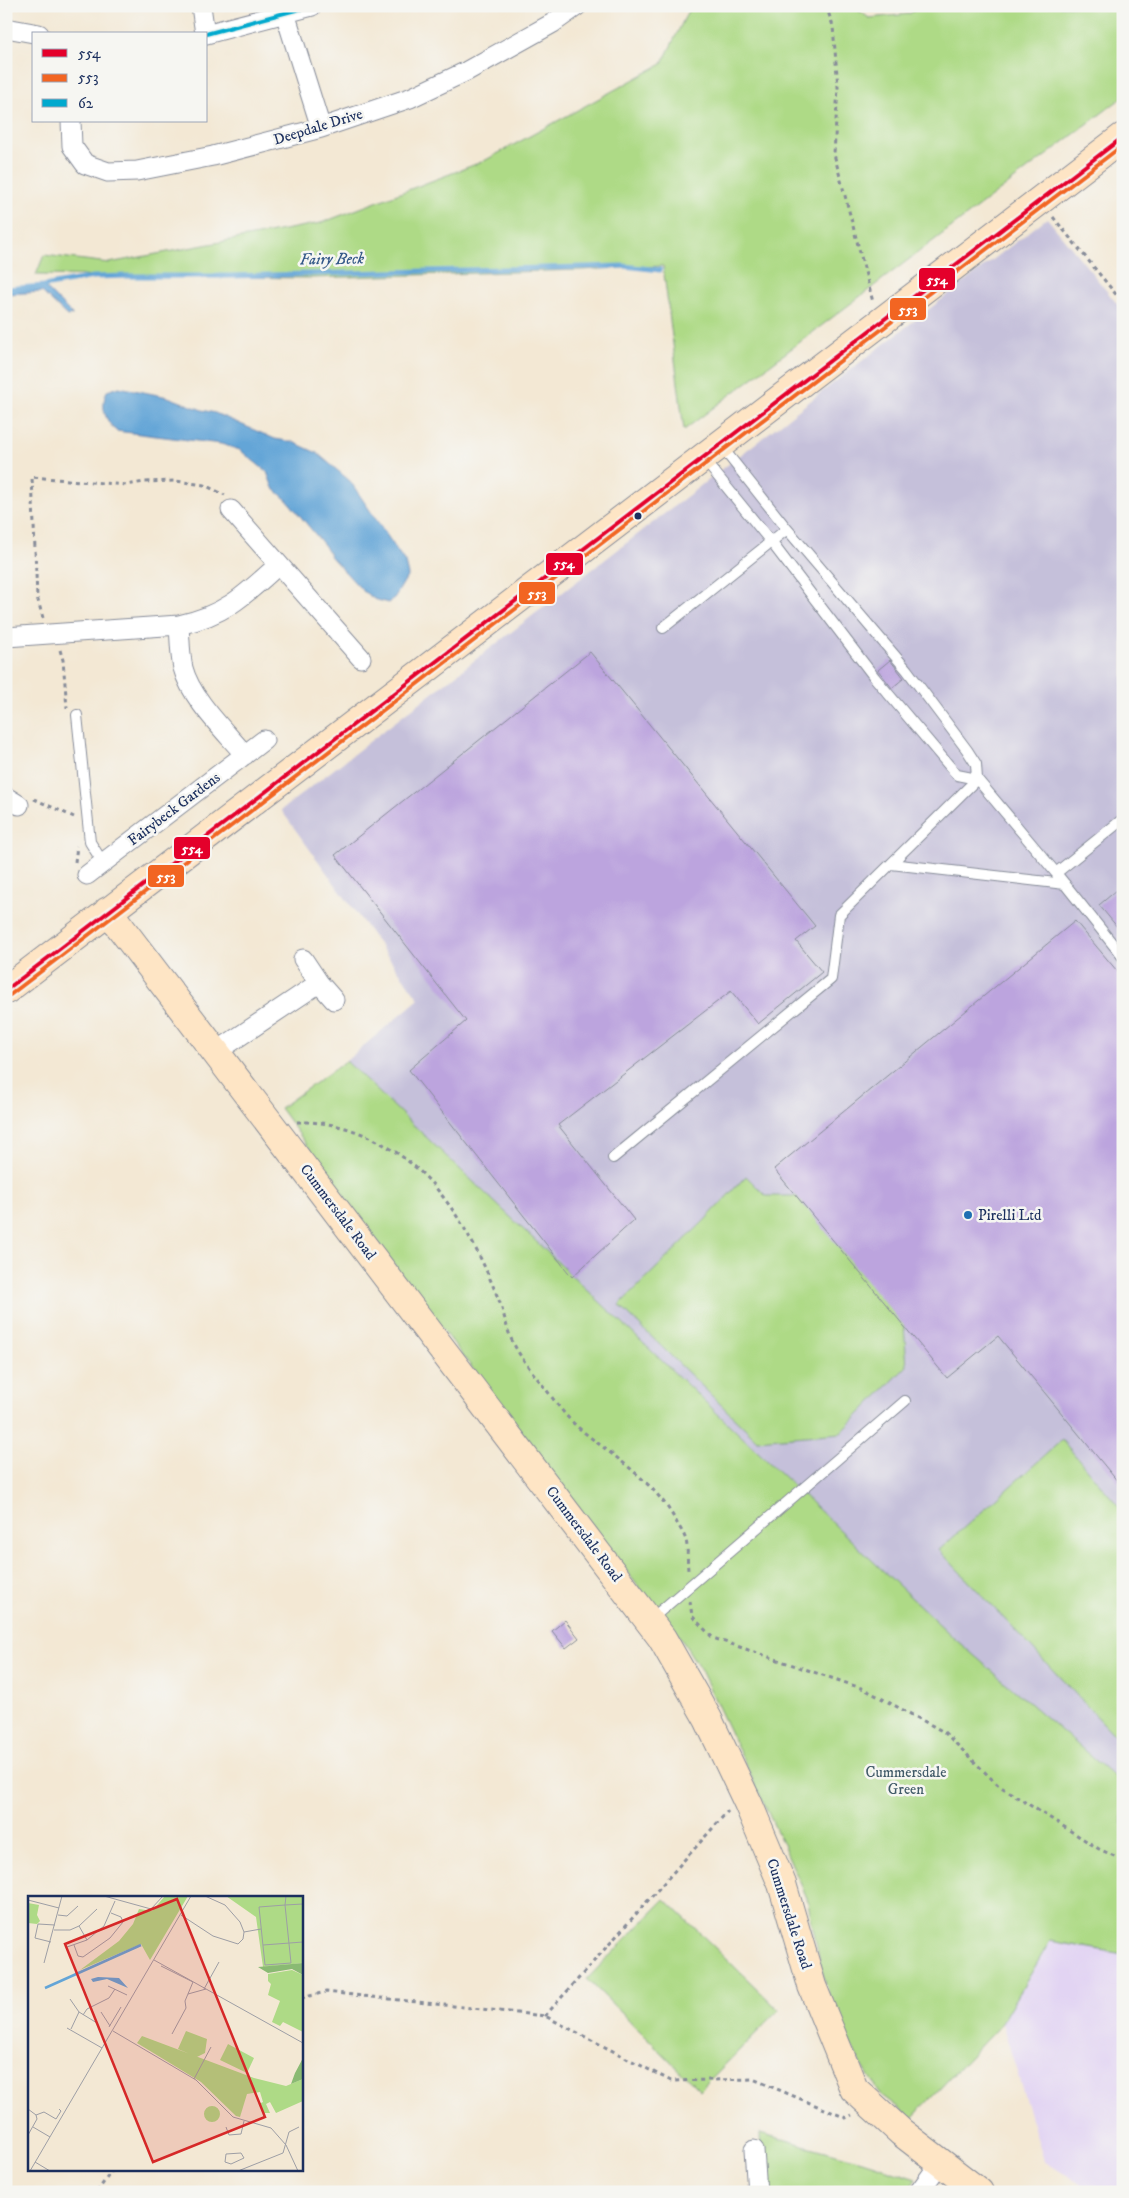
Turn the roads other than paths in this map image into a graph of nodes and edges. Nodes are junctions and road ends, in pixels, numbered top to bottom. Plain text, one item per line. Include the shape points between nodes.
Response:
1 (201, 6) edge
2 (312, 6) edge
3 (577, 6) edge
4 (285, 13) junction
5 (6, 28) edge
6 (206, 32) edge
7 (32, 33) edge
8 (208, 33) edge
9 (71, 122) edge
10 (321, 128) junction
11 (1119, 148) edge
12 (712, 451) junction
13 (231, 510) dead end
14 (787, 529) junction
15 (772, 543) junction
16 (278, 565) junction
17 (179, 625) junction
18 (663, 628) dead end
19 (6, 637) edge
20 (361, 658) dead end
21 (77, 715) dead end
22 (264, 740) dead end
23 (245, 755) junction
24 (977, 779) junction
25 (1123, 819) edge
26 (103, 863) junction
27 (891, 864) junction
28 (1056, 873) junction
29 (87, 875) dead end
30 (1065, 884) junction
31 (108, 911) junction
32 (1123, 957) edge
33 (303, 959) dead end
34 (318, 983) junction
35 (6, 990) edge
36 (334, 1000) dead end
37 (216, 1052) junction
38 (613, 1158) dead end
39 (905, 1401) dead end
40 (650, 1621) junction
41 (754, 2150) dead end
42 (941, 2162) junction
43 (757, 2192) edge
44 (920, 2192) edge
45 (980, 2192) edge

1 - 6 street
2 - 4 street
3 - 10 street, Deepdale Drive via 467,71 410,98
4 - 8 street
4 - 10 street
5 - 7 street
9 - 10 street, Deepdale Drive via 72,146 85,164 108,172 137,171 204,158
11 - 12 street via 1040,201
12 - 14 lane
12 - 15 lane
12 - 31 street
13 - 16 street
14 - 15 lane
14 - 24 lane via 939,712 976,764
15 - 18 lane
15 - 24 lane via 875,678 957,775
16 - 17 street via 225,609
16 - 20 street
17 - 19 street
17 - 23 street via 184,669 191,684 201,702
21 - 26 lane via 90,842
22 - 23 street, Fairybeck Gardens
23 - 26 street, Fairybeck Gardens
24 - 27 lane
24 - 28 lane
25 - 28 lane
26 - 29 street, Fairybeck Gardens
27 - 30 lane
27 - 38 lane via 838,915 831,979
28 - 30 lane
30 - 32 lane
31 - 35 street
31 - 37 street, Cummersdale Road
33 - 34 street
34 - 36 street
34 - 37 street
37 - 40 street, Cummersdale Road
39 - 40 lane
40 - 42 street, Cummersdale Road via 708,1719 743,1794 782,1884 812,1986 854,2089 901,2132
41 - 43 street
42 - 44 street
42 - 45 street, Cummersdale Road

